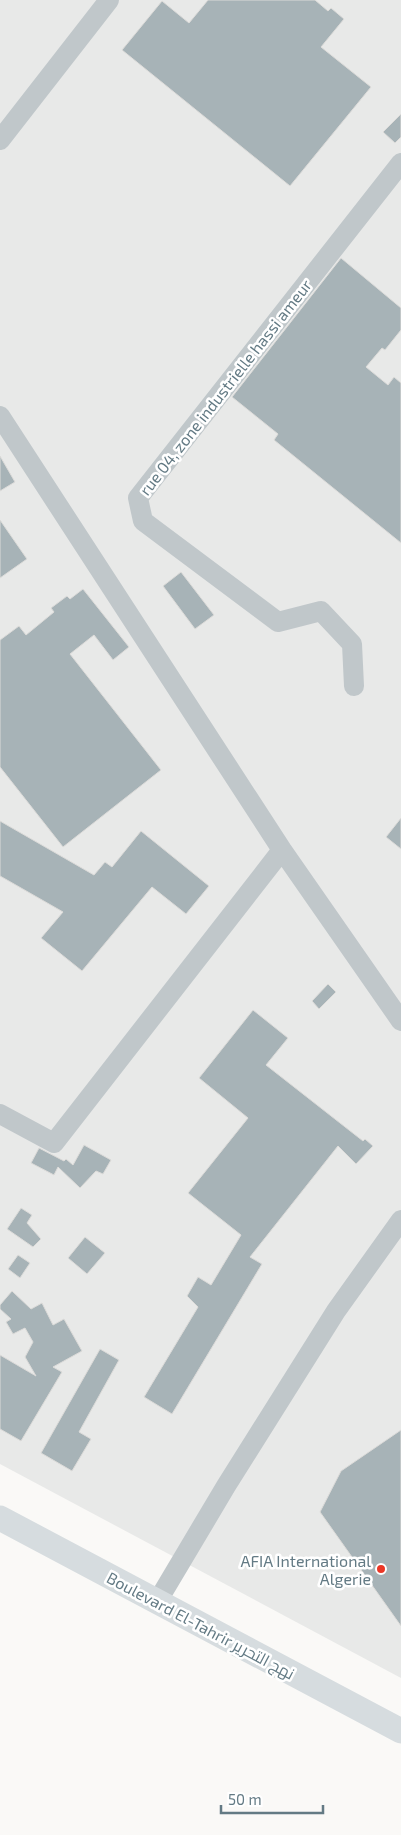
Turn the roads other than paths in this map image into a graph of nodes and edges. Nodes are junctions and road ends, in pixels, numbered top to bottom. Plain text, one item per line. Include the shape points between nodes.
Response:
1 (109, 0) edge
2 (0, 140) edge
3 (401, 163) edge
4 (0, 416) edge
5 (354, 686) dead end
6 (282, 850) junction
7 (401, 1021) edge
8 (0, 1114) edge
9 (401, 1220) edge
10 (0, 1518) edge
11 (157, 1602) junction
12 (401, 1732) edge

1 - 2 street
3 - 5 street, rue 04, zone industrielle hassi ameur via 138,498 143,521 278,622 321,611 352,644
4 - 6 street
6 - 7 street
6 - 8 street via 54,1143
9 - 11 street via 331,1319
10 - 11 main road, Boulevard El-Tahrir نهج التحرير
11 - 12 main road, Boulevard El-Tahrir نهج التحرير

